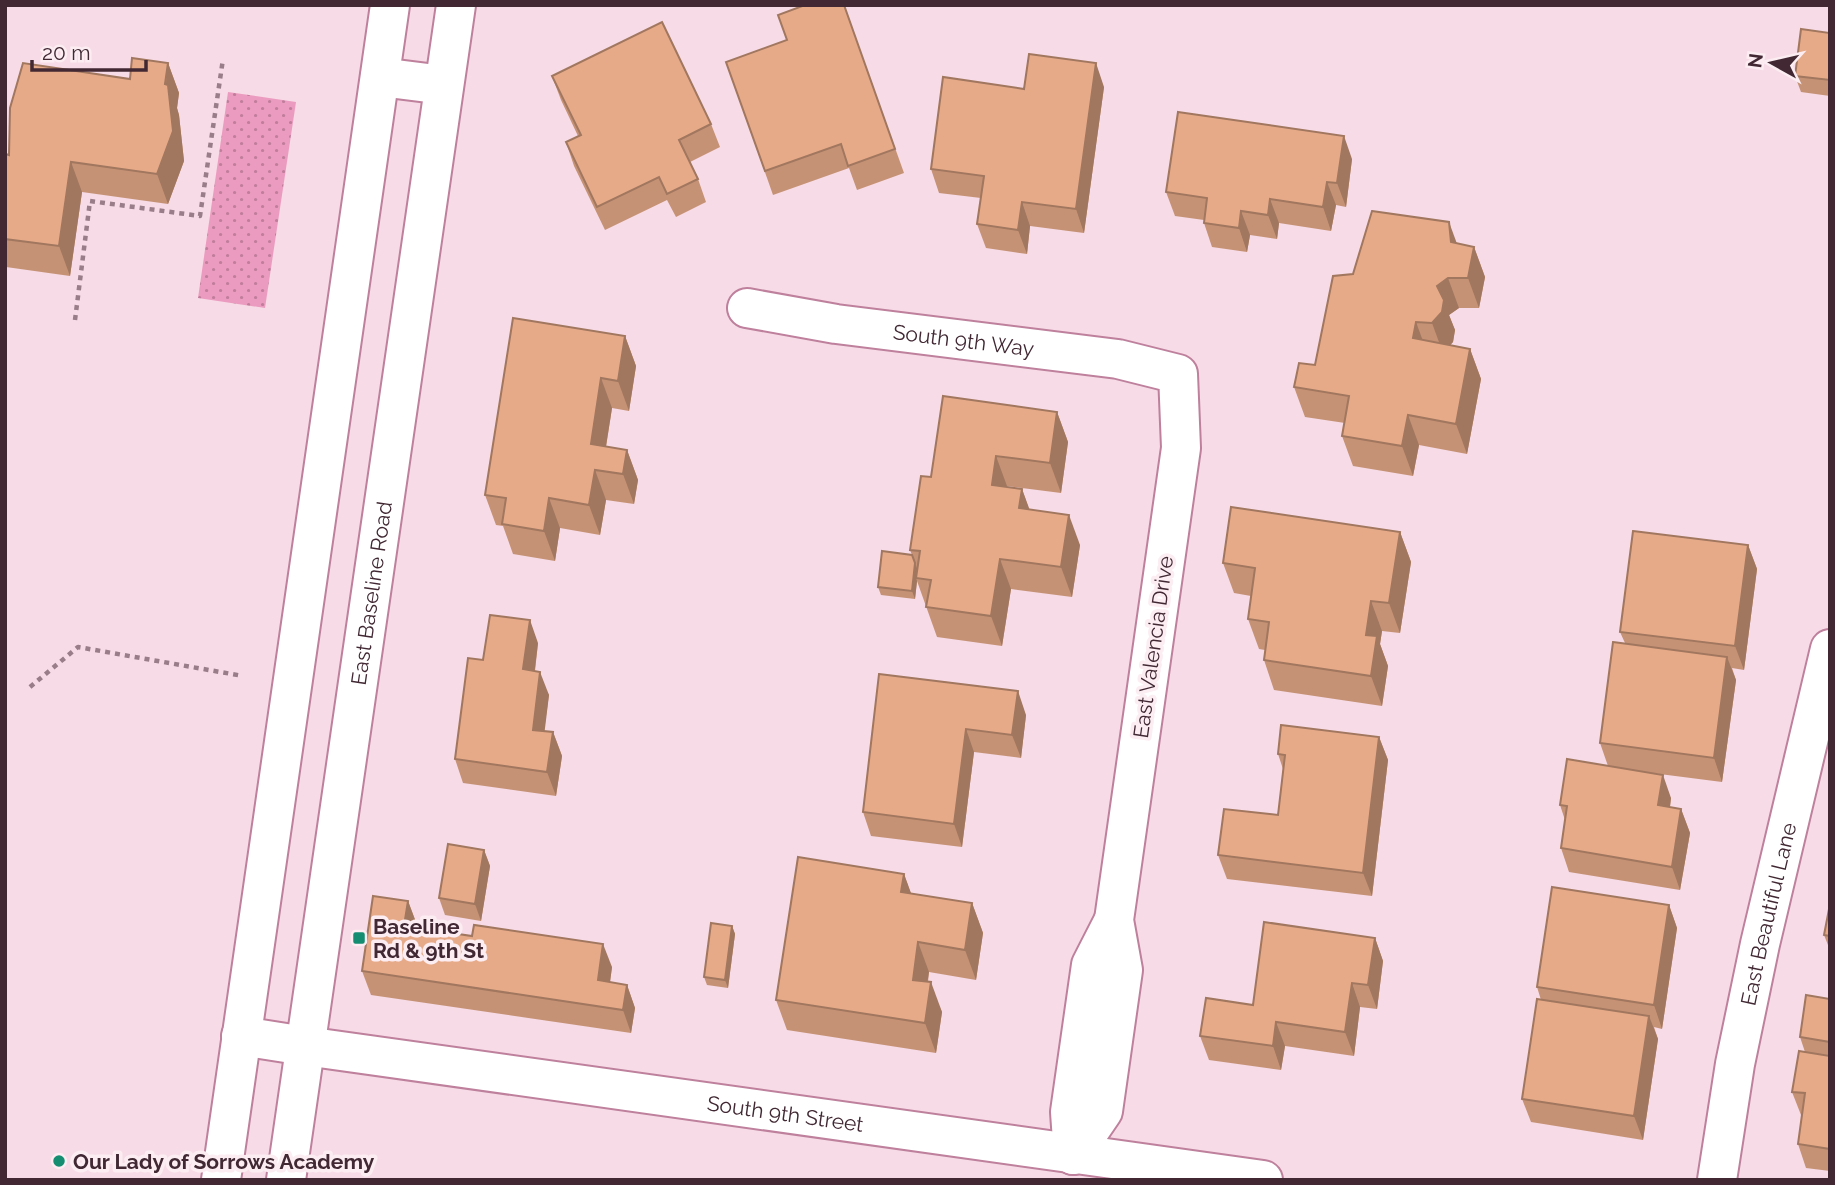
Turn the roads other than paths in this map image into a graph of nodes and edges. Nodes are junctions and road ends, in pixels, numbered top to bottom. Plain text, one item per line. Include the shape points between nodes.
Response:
1 (390, 5) edge
2 (456, 5) edge
3 (380, 77) junction
4 (444, 85) junction
5 (747, 308) dead end
6 (1178, 374) joint
7 (1830, 649) edge
8 (241, 1036) junction
9 (305, 1046) junction
10 (1073, 1155) junction
11 (220, 1180) edge
12 (286, 1180) edge
13 (1263, 1180) edge
14 (1717, 1180) edge

1 - 3 street
2 - 4 street, East Baseline Road
3 - 4 street
3 - 8 street
4 - 9 street, East Baseline Road
5 - 6 street, South 9th Way via 836,324 1118,359
6 - 10 street, East Valencia Drive via 1181,448 1114,920 1123,970 1103,1111
7 - 14 street, East Beautiful Lane via 1760,944
8 - 9 street, South 9th Street
8 - 11 street
9 - 10 street, South 9th Street
9 - 12 street, East Baseline Road
10 - 13 street, South 9th Street

